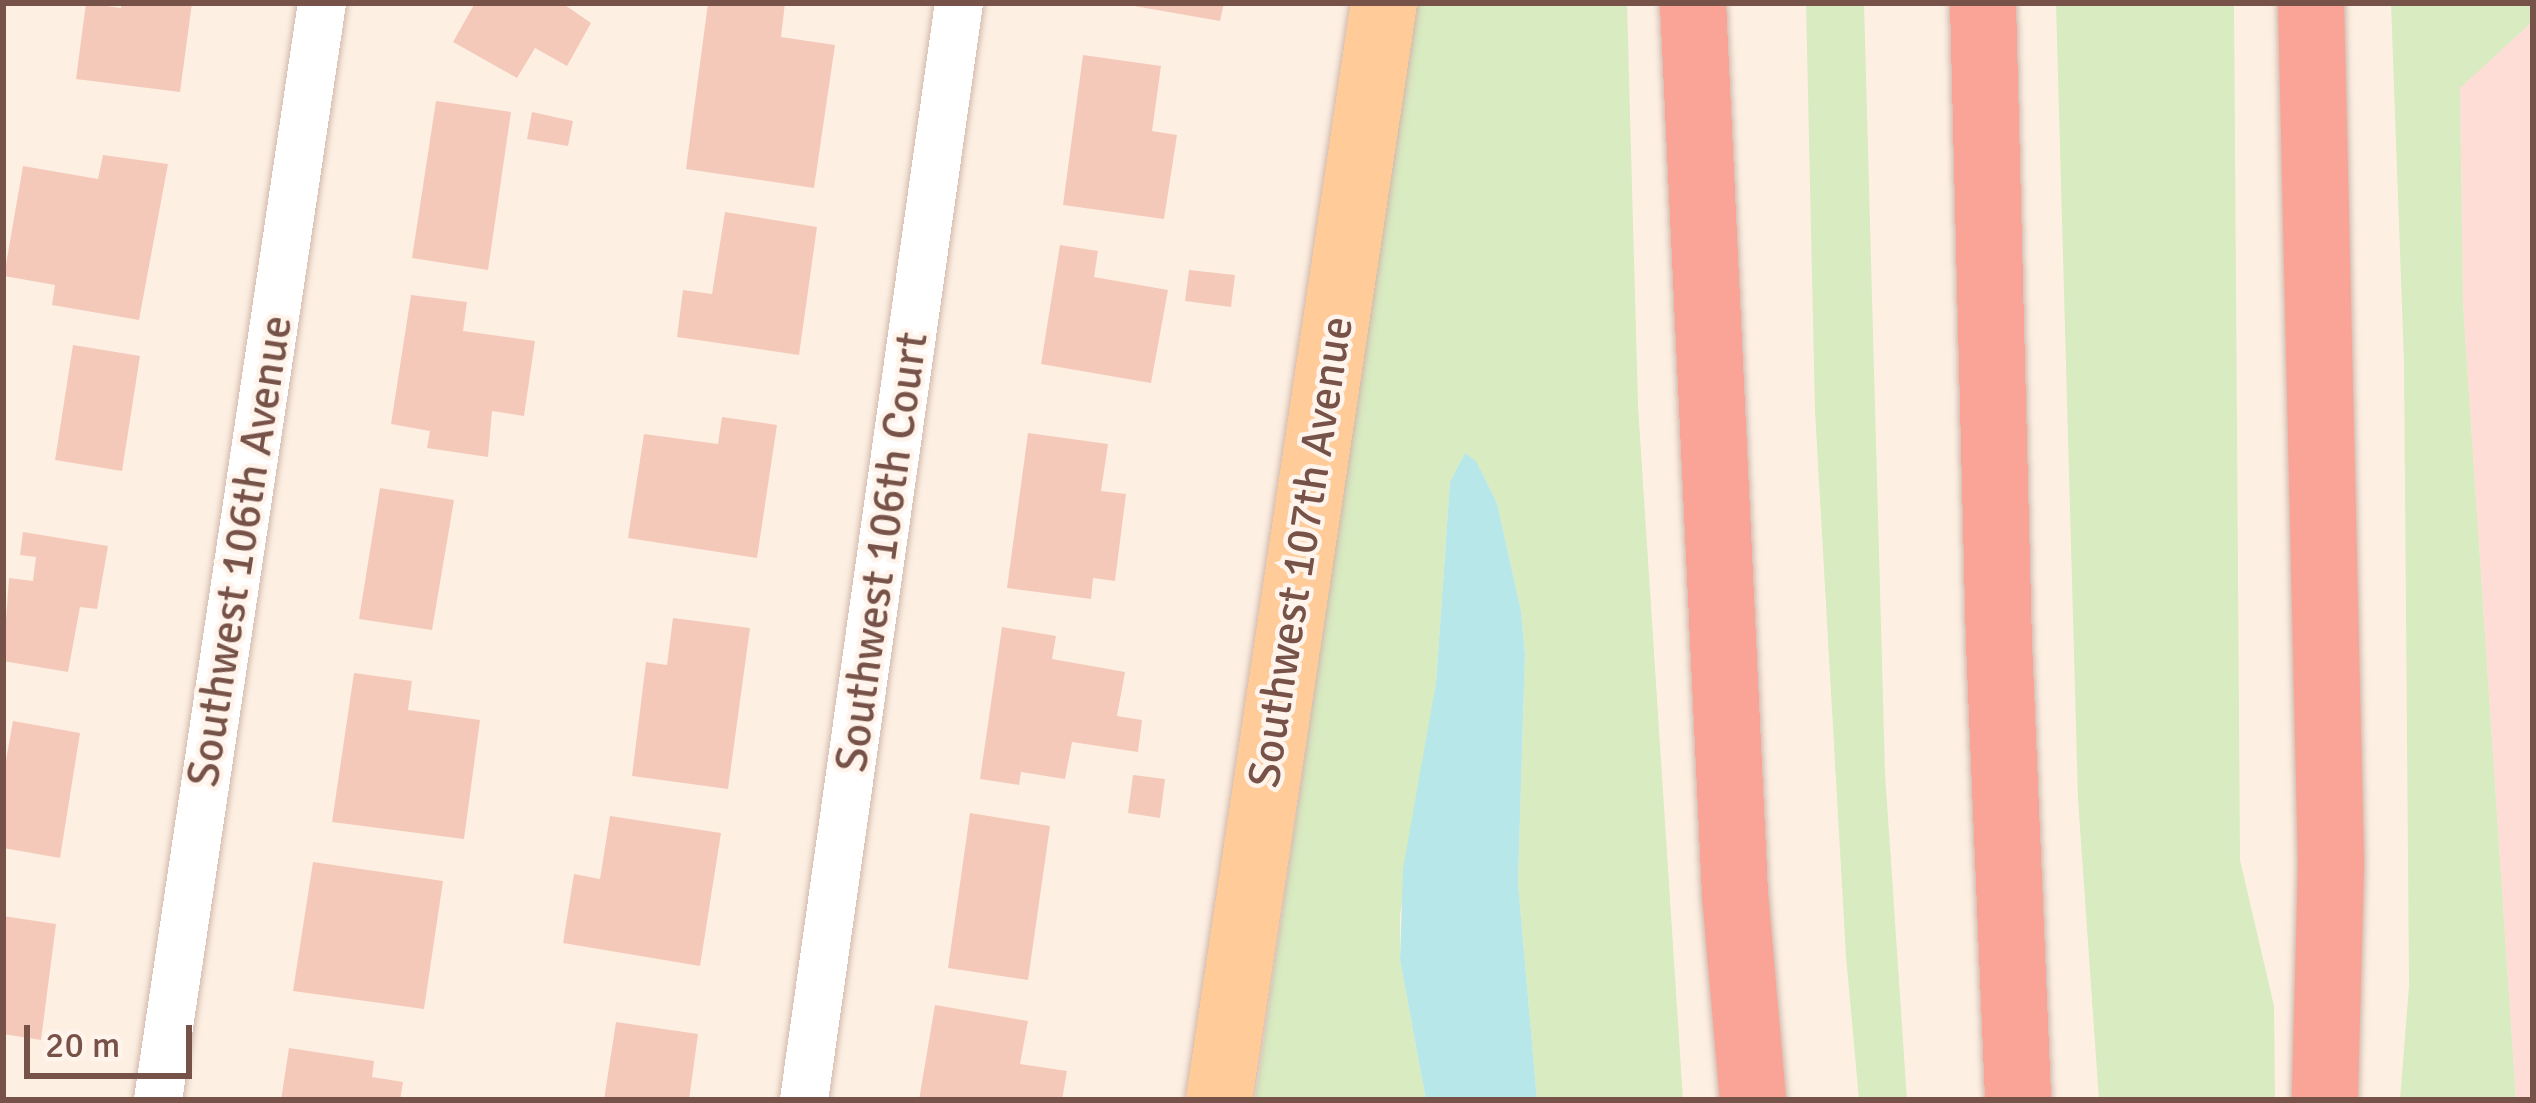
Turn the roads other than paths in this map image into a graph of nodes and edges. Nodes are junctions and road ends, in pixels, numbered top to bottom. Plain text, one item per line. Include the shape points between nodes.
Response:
1 (322, 3) edge
2 (959, 3) edge
3 (1384, 3) edge
4 (1693, 3) edge
5 (1983, 3) edge
6 (2311, 3) edge
7 (158, 1100) edge
8 (804, 1100) edge
9 (1219, 1100) edge
10 (1753, 1100) edge
11 (2018, 1100) edge
12 (2325, 1100) edge

1 - 7 street, Southwest 106th Avenue
2 - 8 street, Southwest 106th Court
3 - 9 main road, Southwest 107th Avenue
4 - 10 highway via 1735,894
5 - 11 highway
6 - 12 highway via 2331,864

